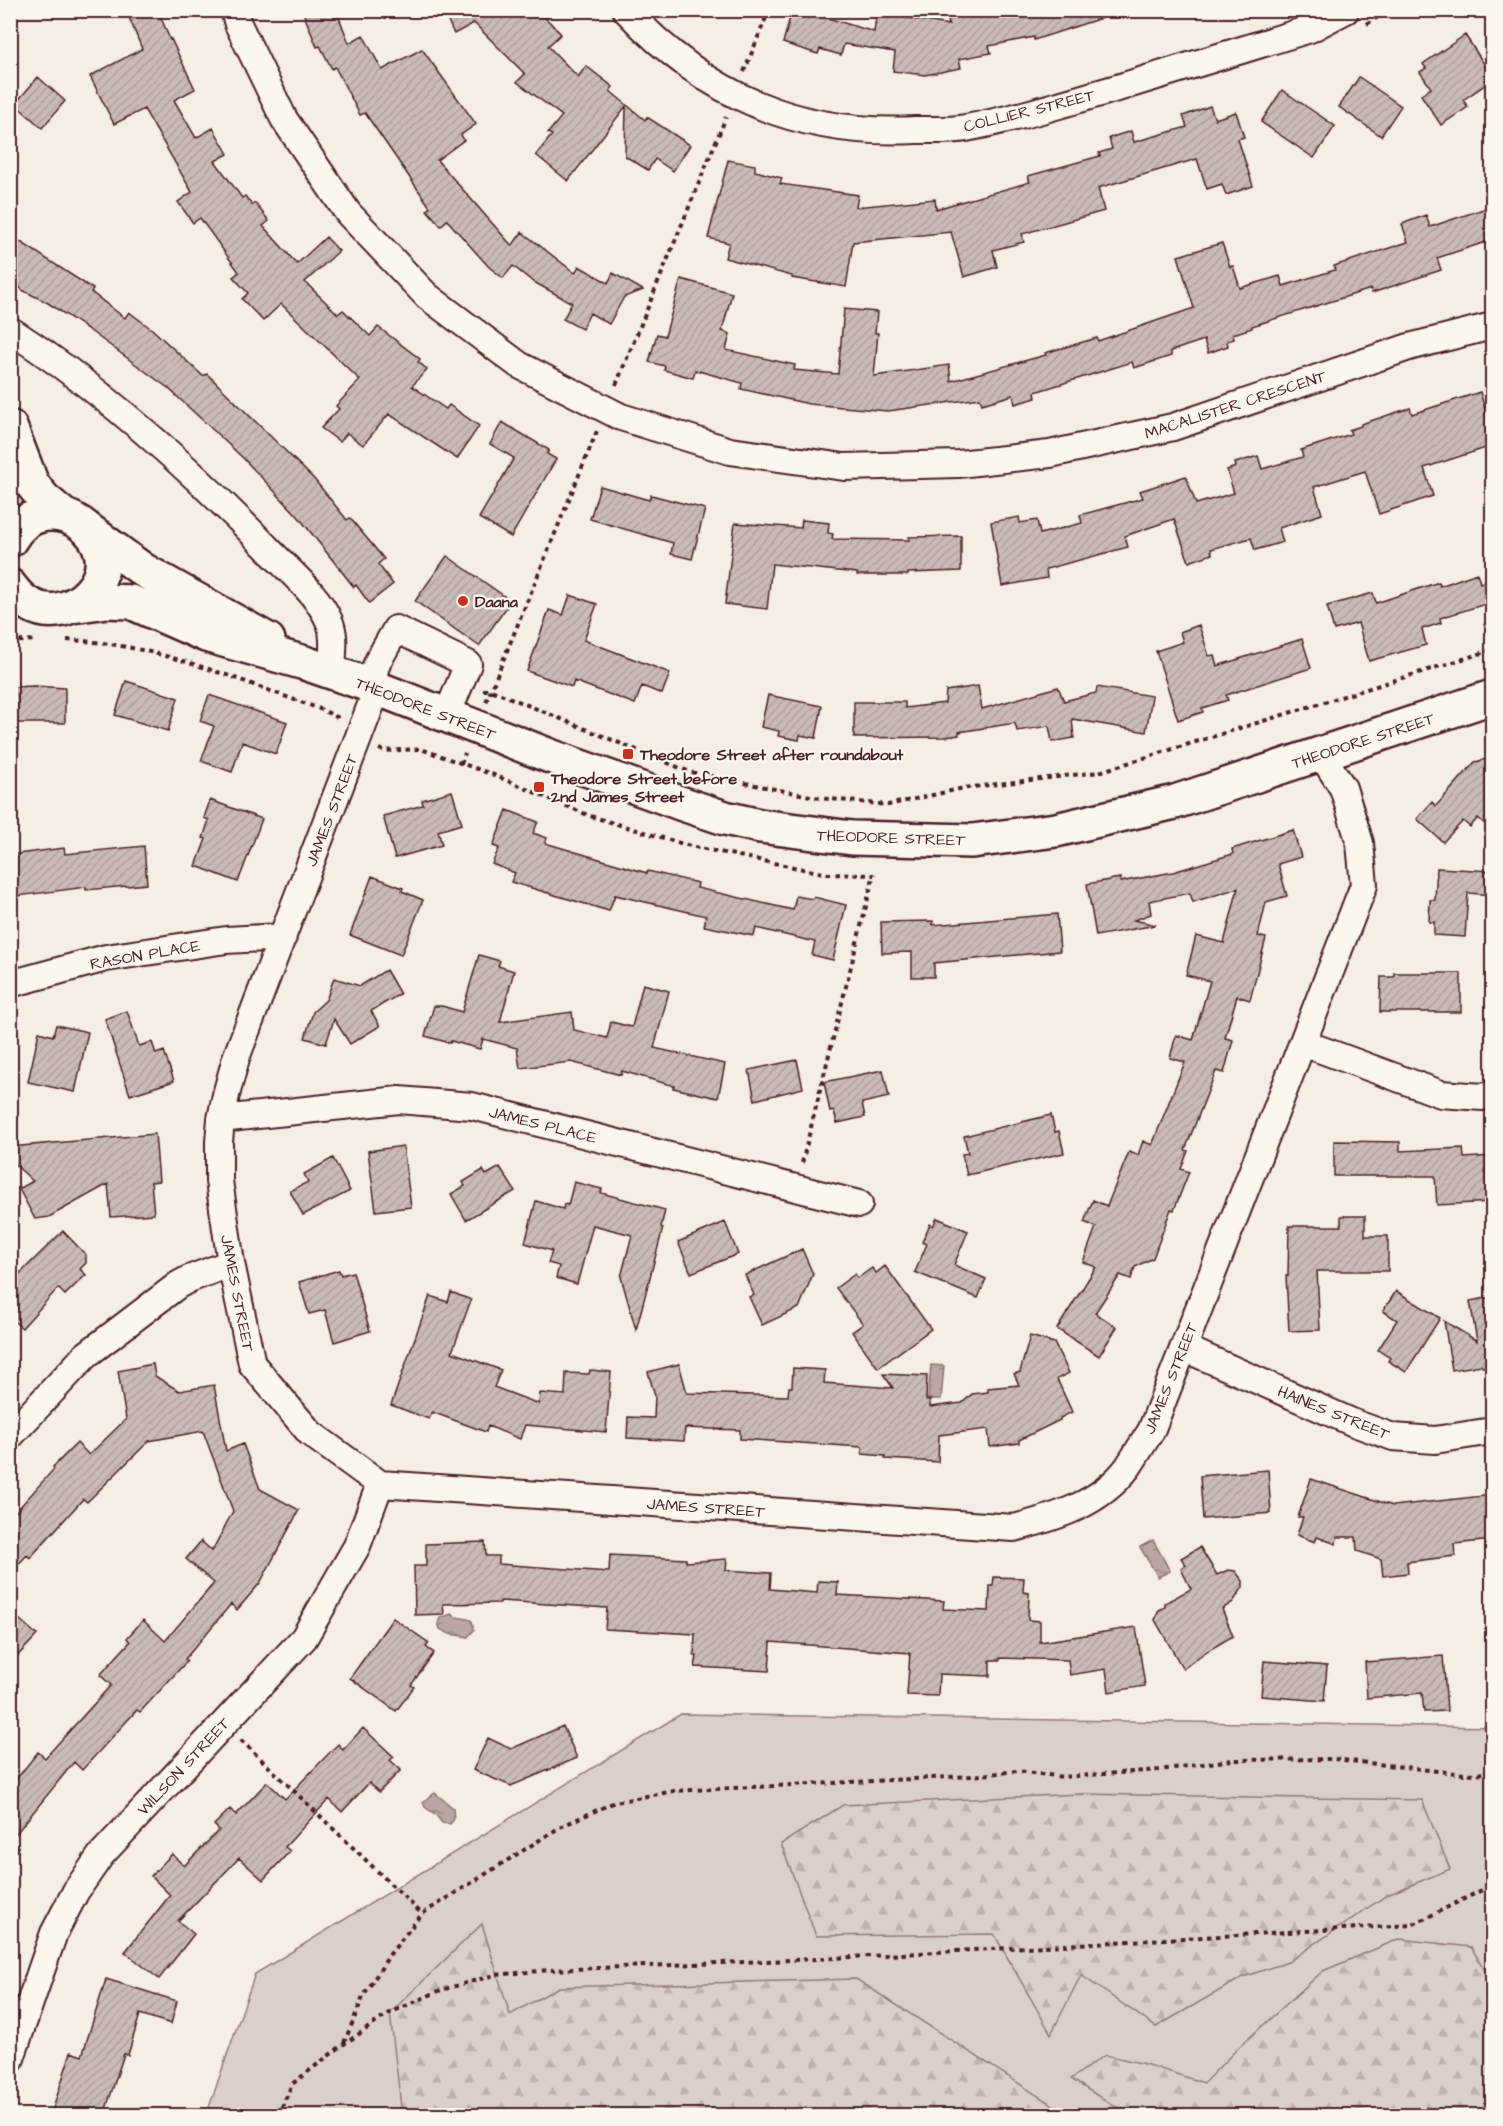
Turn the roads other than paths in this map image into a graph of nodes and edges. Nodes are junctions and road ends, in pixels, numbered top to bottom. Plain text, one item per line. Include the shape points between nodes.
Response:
1 (234, 10) edge
2 (626, 10) edge
3 (1346, 10) edge
4 (1492, 326) edge
5 (10, 330) edge
6 (10, 427) edge
7 (74, 521) junction
8 (11, 529) edge
9 (10, 586) edge
10 (72, 606) junction
11 (31, 619) edge
12 (319, 668) junction
13 (373, 687) junction
14 (1492, 697) edge
15 (453, 702) junction
16 (1321, 754) junction
17 (283, 937) junction
18 (10, 984) edge
19 (1302, 1043) junction
20 (1492, 1094) edge
21 (221, 1119) junction
22 (860, 1204) dead end
23 (231, 1263) junction
24 (1184, 1348) junction
25 (1492, 1431) edge
26 (10, 1436) edge
27 (380, 1484) junction
28 (10, 2061) edge

1 - 4 street, MACALISTER CRESCENT via 296,138 348,213 427,296 519,364 621,417 730,451 844,468 958,464 1050,454 1173,427 1409,347
2 - 3 street, COLLIER STREET via 652,39 693,71 735,95 786,116 837,128 888,132 964,128 1055,106 1310,29
5 - 12 street via 76,376 184,465 296,578 323,609 331,625 333,633
6 - 7 main road, THEODORE STREET via 39,495
7 - 8 main road via 48,514
7 - 10 main road via 99,544 102,567 93,589
7 - 12 main road, THEODORE STREET via 143,570
9 - 11 main road
10 - 11 main road, THEODORE STREET
10 - 12 main road, THEODORE STREET via 131,602 206,635
12 - 13 main road, THEODORE STREET
13 - 15 main road, THEODORE STREET
13 - 15 street, JAMES STREET via 378,661 396,629 468,664
13 - 17 street, JAMES STREET
14 - 16 main road, THEODORE STREET
15 - 16 main road, THEODORE STREET via 615,780 726,818 852,838 972,841 1056,830 1175,802
16 - 19 street, JAMES STREET via 1344,788 1360,843 1364,885
17 - 18 street, RASON PLACE via 226,940 106,958
17 - 21 street, JAMES STREET via 236,1058
19 - 20 street via 1441,1094
19 - 24 street, JAMES STREET
21 - 22 street, JAMES PLACE via 399,1100 472,1106
21 - 23 street, JAMES STREET via 219,1181
23 - 26 street via 178,1285 86,1355
23 - 27 street, JAMES STREET via 252,1364 310,1433
24 - 25 street, HAINES STREET via 1393,1437 1435,1440
24 - 27 street, JAMES STREET via 1151,1431 1126,1468 1099,1496 1055,1517 1014,1528
27 - 28 street, WILSON STREET via 357,1546 304,1638 101,1855 76,1891 54,1933

